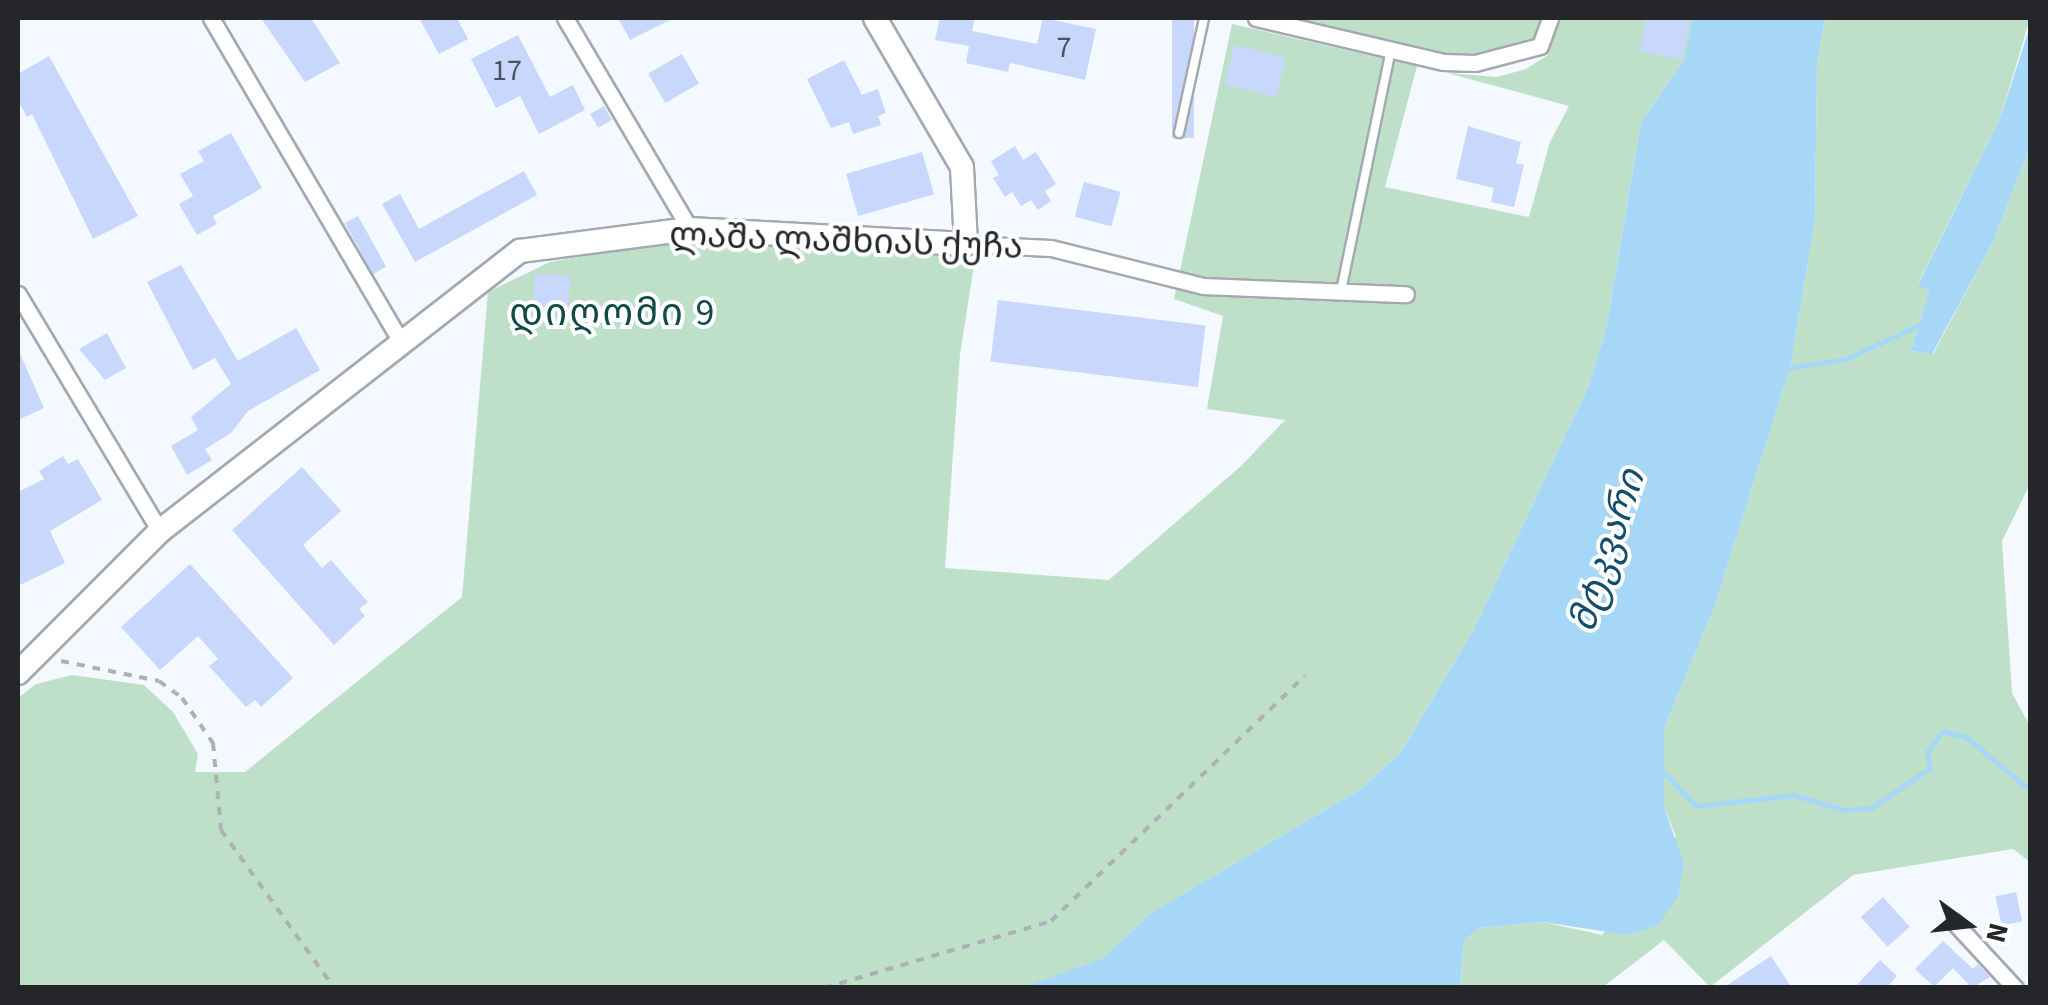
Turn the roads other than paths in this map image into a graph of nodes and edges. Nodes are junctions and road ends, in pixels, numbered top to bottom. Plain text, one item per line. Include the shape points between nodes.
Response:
1 (211, 18) edge
2 (565, 18) edge
3 (876, 18) edge
4 (1204, 18) edge
5 (1256, 18) edge
6 (1550, 18) edge
7 (1391, 50) junction
8 (1179, 132) dead end
9 (690, 229) junction
10 (966, 244) junction
11 (18, 294) edge
12 (1406, 294) dead end
13 (1340, 295) junction
14 (402, 344) junction
15 (160, 531) junction
16 (18, 673) edge
17 (1954, 922) dead end
18 (2014, 988) edge

1 - 14 street
2 - 9 street
3 - 10 street via 962,166
4 - 8 lane
5 - 7 street
6 - 7 street via 1540,46 1527,54 1475,64
7 - 13 lane
9 - 10 street, ლაშა ლაშხიას ქუჩა
9 - 14 street, ლაშა ლაშხიას ქუჩა via 520,251
10 - 13 street, ლაშა ლაშხიას ქუჩა via 1051,248 1203,286
11 - 15 street
12 - 13 street, ლაშა ლაშხიას ქუჩა
14 - 15 street, ლაშა ლაშხიას ქუჩა
15 - 16 street, ლაშა ლაშხიას ქუჩა
17 - 18 street

